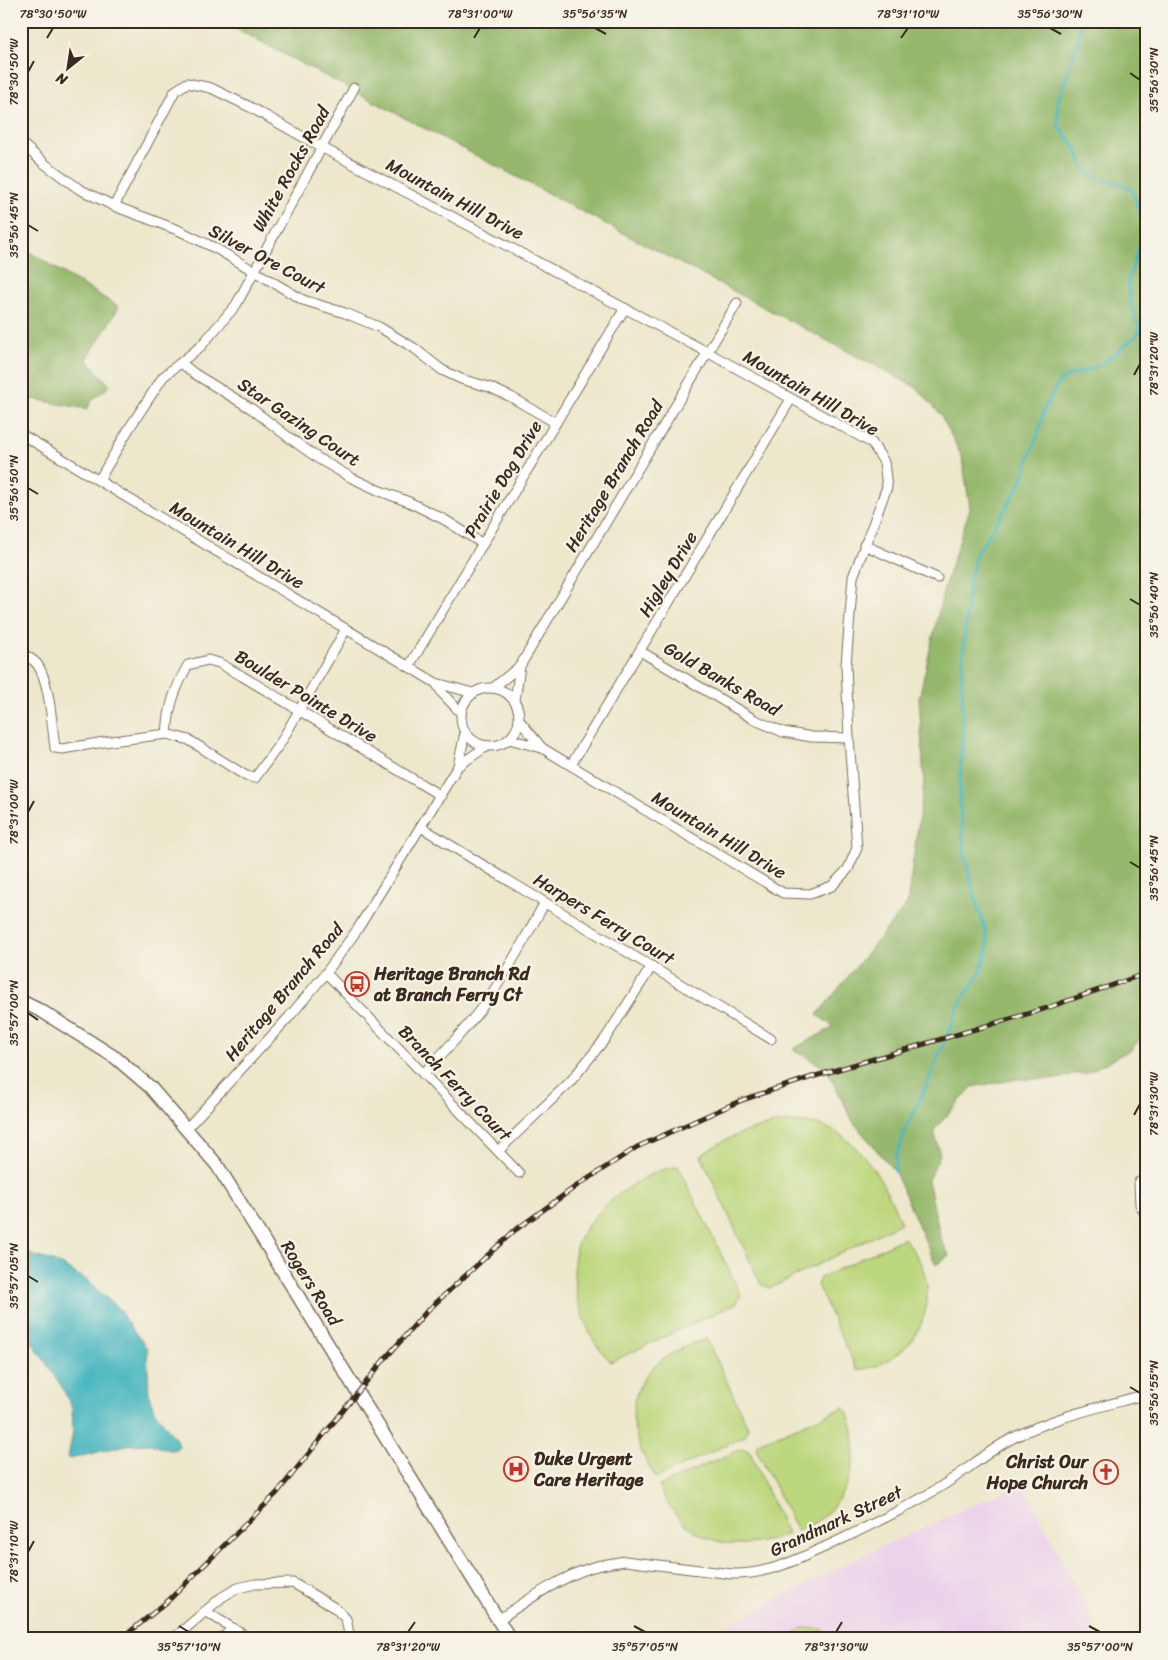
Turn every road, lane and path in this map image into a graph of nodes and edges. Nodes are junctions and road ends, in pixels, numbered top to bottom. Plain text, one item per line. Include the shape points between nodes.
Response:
1 (354, 88) dead end
2 (21, 143) edge
3 (322, 148) junction
4 (114, 206) junction
5 (254, 272) junction
6 (737, 303) dead end
7 (625, 308) junction
8 (707, 352) junction
9 (180, 362) junction
10 (791, 399) junction
11 (556, 423) junction
12 (21, 434) edge
13 (99, 480) junction
14 (483, 544) junction
15 (864, 545) junction
16 (938, 578) dead end
17 (346, 630) junction
18 (640, 651) junction
19 (21, 653) edge
20 (409, 666) junction
21 (520, 666) junction
22 (436, 683) junction
23 (493, 688) junction
24 (472, 693) junction
25 (515, 702) junction
26 (299, 709) junction
27 (460, 712) junction
28 (519, 720) junction
29 (465, 733) junction
30 (167, 734) junction
31 (848, 738) junction
32 (509, 739) junction
33 (487, 746) junction
34 (542, 748) junction
35 (571, 765) junction
36 (458, 766) junction
37 (441, 796) junction
38 (421, 827) junction
39 (544, 904) junction
40 (652, 966) junction
41 (326, 973) junction
42 (21, 1002) edge
43 (771, 1039) dead end
44 (423, 1074) junction
45 (187, 1128) junction
46 (498, 1151) junction
47 (519, 1174) dead end
48 (1139, 1182) dead end
49 (1147, 1218) edge
50 (1147, 1394) edge
51 (205, 1611) junction
52 (498, 1620) junction
53 (233, 1628) junction
54 (173, 1639) edge
55 (222, 1639) edge
56 (250, 1639) edge
57 (350, 1639) edge
58 (510, 1639) edge

1 - 3 street, White Rocks Road
2 - 4 street, Silver Ore Court via 79,189
3 - 4 street, Mountain Hill Drive via 211,88 187,83 175,91
3 - 5 street, White Rocks Road
3 - 7 street, Mountain Hill Drive
4 - 5 street, Silver Ore Court via 178,230
5 - 9 street, White Rocks Road via 236,305 201,346
5 - 11 street, Silver Ore Court via 303,300 379,327 442,370 511,396
6 - 8 street, Heritage Branch Road
7 - 8 street, Mountain Hill Drive
7 - 11 street, Prairie Dog Drive
8 - 10 street, Mountain Hill Drive
8 - 21 street, Heritage Branch Road
9 - 13 street, White Rocks Road via 163,377
9 - 14 street, Star Gazing Court via 252,408 319,459 352,478 445,520
10 - 15 street, Mountain Hill Drive via 872,443 884,462 887,486
10 - 18 street, Higley Drive
11 - 14 street, Prairie Dog Drive
12 - 13 street, Mountain Hill Drive
13 - 17 street, Mountain Hill Drive
14 - 20 street, Prairie Dog Drive
15 - 16 street
15 - 31 street, Mountain Hill Drive via 853,577 848,625
17 - 20 street, Mountain Hill Drive
17 - 26 street
18 - 31 street, Gold Banks Road via 755,720 783,732
18 - 35 street, Higley Drive
19 - 30 street via 38,665 44,678 55,748
20 - 22 street, Mountain Hill Drive
21 - 23 street, Heritage Branch Road
21 - 25 street, Heritage Branch Road
22 - 24 street, Mountain Hill Drive
22 - 27 street, Mountain Hill Drive
23 - 24 street
23 - 25 street via 502,690
24 - 27 street
25 - 28 street
26 - 30 street via 256,778 246,776 189,740
26 - 30 street, Boulder Pointe Drive via 219,663 208,660 188,665 179,681 168,710
26 - 37 street, Boulder Pointe Drive
27 - 29 street
28 - 32 street
28 - 34 street, Mountain Hill Drive
29 - 33 street
29 - 36 street, Heritage Branch Road
31 - 35 street, Mountain Hill Drive via 857,848 848,869 832,886 810,894 783,893
32 - 33 street via 502,744
32 - 34 street, Mountain Hill Drive
33 - 36 street, Heritage Branch Road
34 - 35 street, Mountain Hill Drive
36 - 37 street, Heritage Branch Road
37 - 38 street, Heritage Branch Road
38 - 39 street, Harpers Ferry Court
38 - 41 street, Heritage Branch Road via 357,930
39 - 40 street, Harpers Ferry Court
39 - 44 street via 485,1003
40 - 43 street, Harpers Ferry Court
40 - 46 street via 605,1039 570,1082
41 - 44 street, Branch Ferry Court
41 - 45 street, Heritage Branch Road
42 - 45 main road, Rogers Road via 51,1016 116,1058 150,1087
44 - 46 street, Branch Ferry Court
45 - 52 main road, Rogers Road via 217,1165
46 - 47 street, Branch Ferry Court
48 - 49 street via 1140,1204
50 - 52 street, Grandmark Street via 1048,1422 1012,1438 900,1511 784,1565 749,1575 625,1561 613,1563 590,1568 560,1582
51 - 53 street
51 - 54 street
51 - 57 street via 238,1588 293,1583 335,1608 346,1619
52 - 58 main road, Rogers Road
53 - 55 street
53 - 56 street

